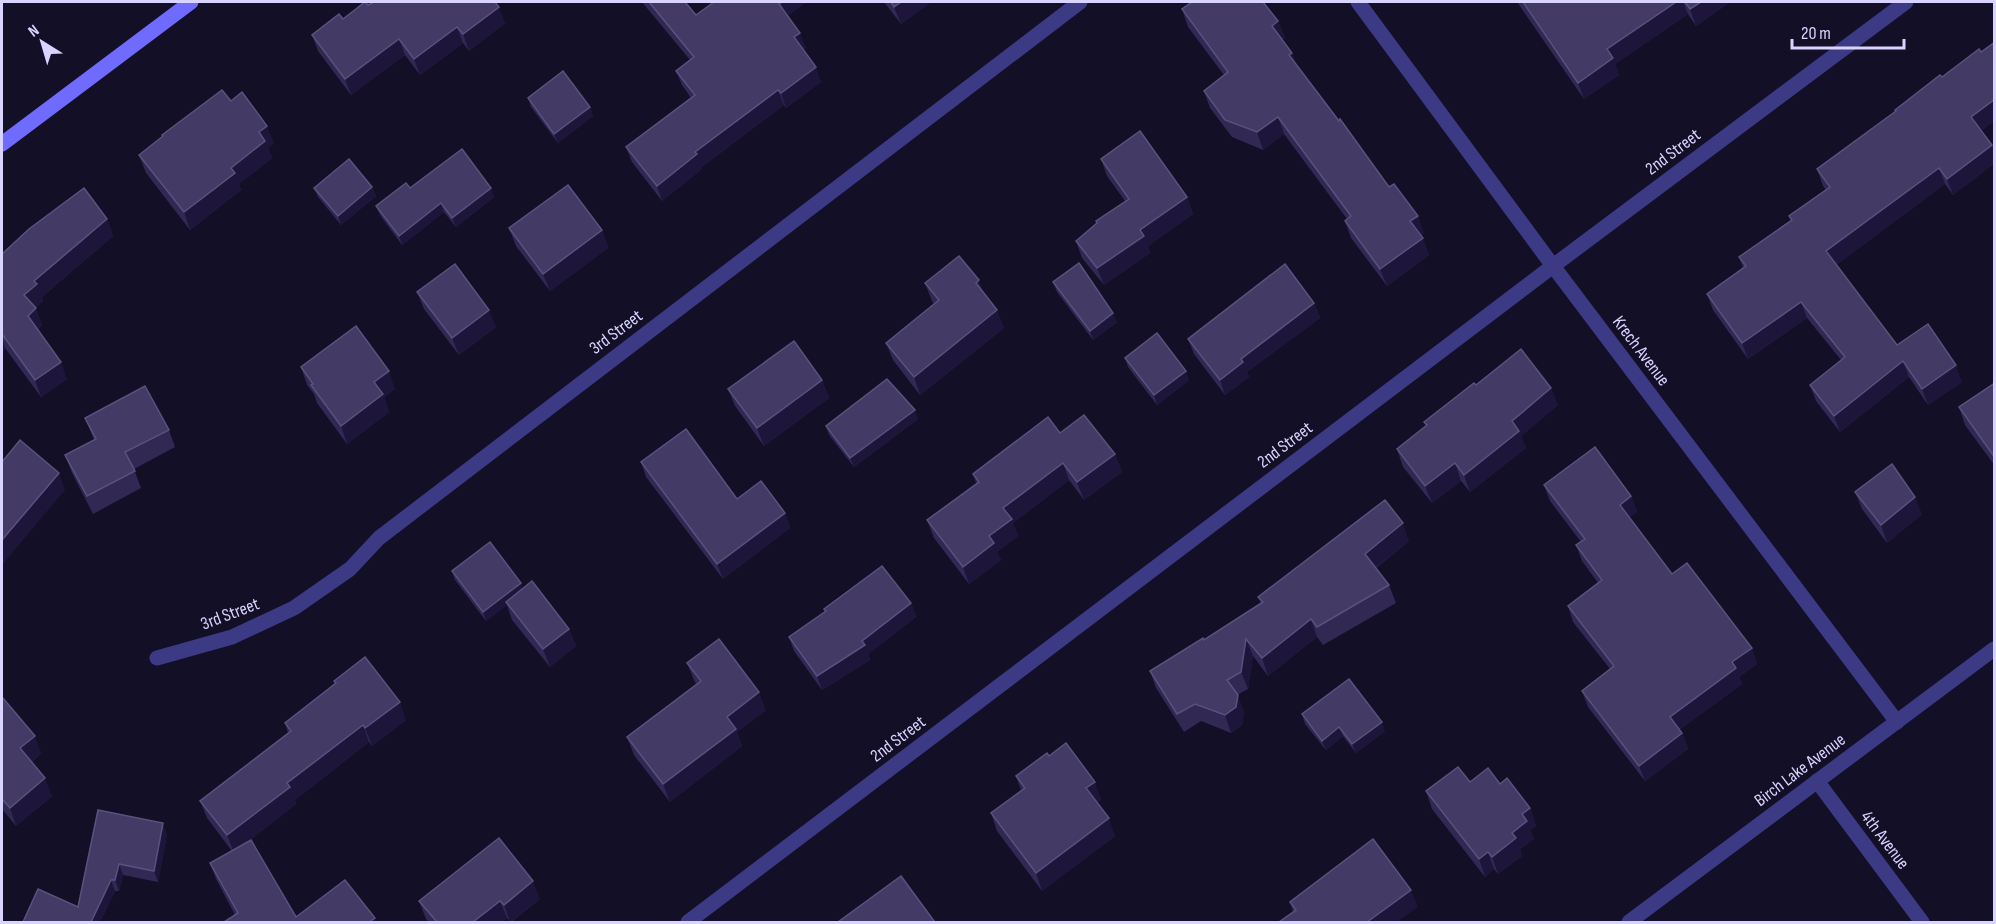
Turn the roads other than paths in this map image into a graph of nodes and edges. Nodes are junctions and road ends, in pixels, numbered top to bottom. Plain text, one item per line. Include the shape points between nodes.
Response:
1 (191, 2) edge
2 (1080, 2) edge
3 (1358, 2) edge
4 (1906, 2) edge
5 (2, 144) edge
6 (1553, 266) junction
7 (1995, 649) edge
8 (157, 658) dead end
9 (1898, 722) junction
10 (1817, 781) junction
11 (688, 922) edge
12 (1629, 922) edge
13 (1922, 922) edge

1 - 5 street
2 - 8 street, 3rd Street via 388,530 350,569 294,608 232,637
3 - 6 street, Krech Avenue
4 - 6 street, 2nd Street
6 - 9 street, Krech Avenue
6 - 11 street, 2nd Street
7 - 9 street, Birch Lake Avenue
9 - 10 street, Birch Lake Avenue
10 - 12 street, Birch Lake Avenue
10 - 13 street, 4th Avenue

